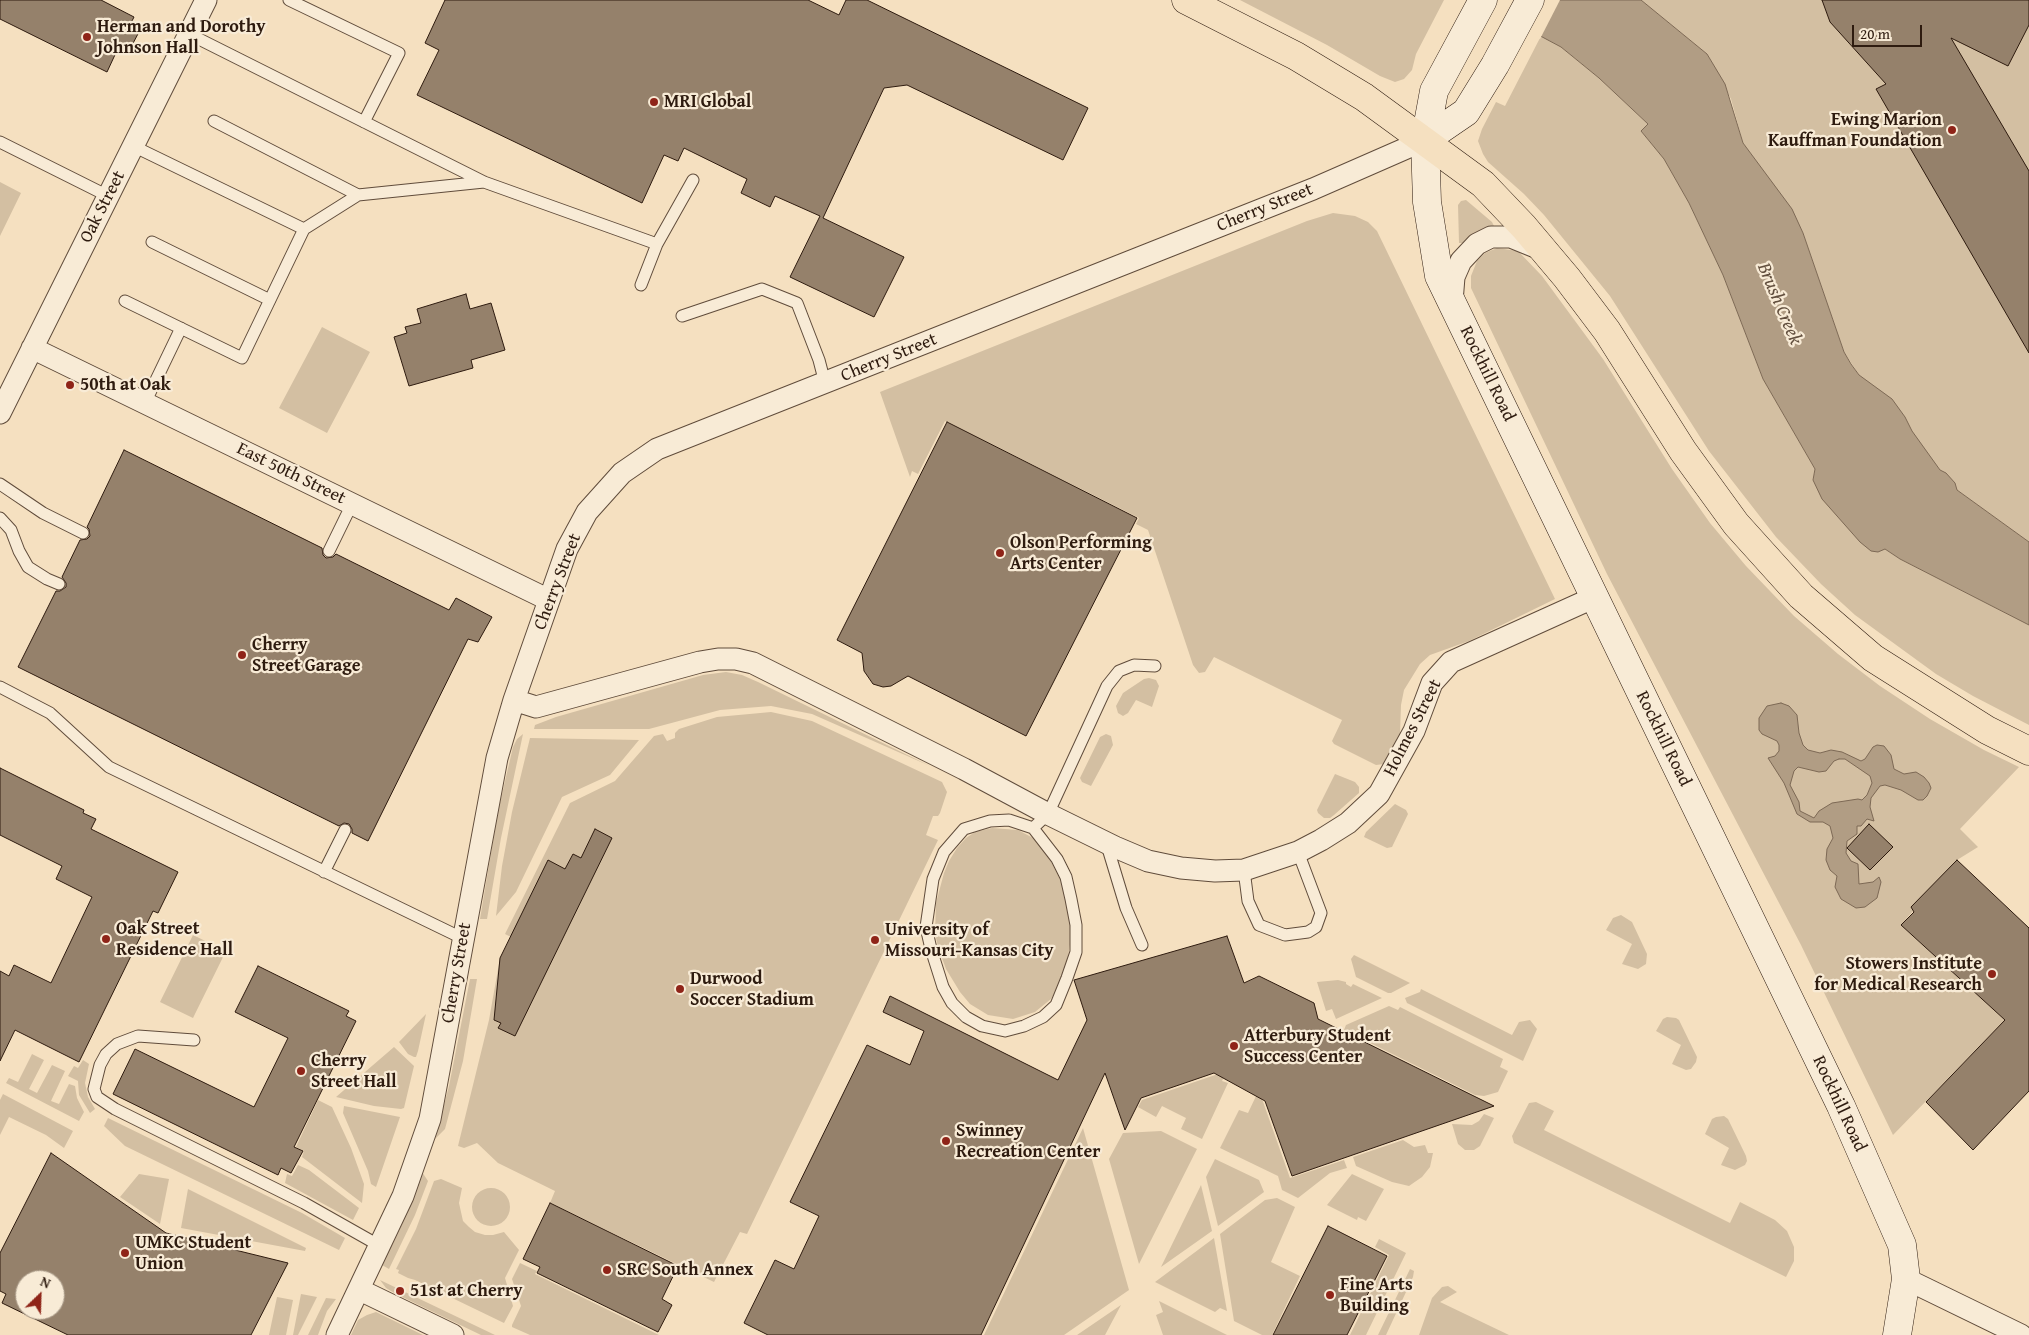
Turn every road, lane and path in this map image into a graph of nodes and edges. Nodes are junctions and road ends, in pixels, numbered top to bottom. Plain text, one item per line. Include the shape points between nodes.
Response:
1 (206, 0) edge
2 (289, 0) edge
3 (1186, 0) edge
4 (1483, 0) edge
5 (1530, 0) edge
6 (189, 34) junction
7 (214, 121) dead end
8 (364, 122) junction
9 (1425, 140) junction
10 (0, 142) edge
11 (133, 146) junction
12 (693, 180) dead end
13 (484, 182) junction
14 (358, 195) junction
15 (108, 196) junction
16 (304, 229) junction
17 (152, 242) dead end
18 (657, 244) junction
19 (1543, 250) junction
20 (641, 285) dead end
21 (270, 300) junction
22 (125, 301) dead end
23 (1452, 302) junction
24 (682, 316) dead end
25 (181, 328) junction
26 (32, 348) junction
27 (825, 383) junction
28 (145, 403) junction
29 (0, 413) edge
30 (0, 484) edge
31 (352, 504) junction
32 (0, 518) edge
33 (83, 534) dead end
34 (329, 551) dead end
35 (59, 584) dead end
36 (1594, 597) junction
37 (549, 600) junction
38 (1155, 666) dead end
39 (0, 686) edge
40 (514, 700) junction
41 (2029, 751) edge
42 (1040, 821) junction
43 (346, 830) dead end
44 (1106, 842) junction
45 (1298, 852) junction
46 (1244, 870) junction
47 (324, 872) junction
48 (464, 939) junction
49 (1142, 945) dead end
50 (194, 1040) dead end
51 (380, 1246) junction
52 (1906, 1279) junction
53 (360, 1290) junction
54 (337, 1335) edge
55 (453, 1335) edge
56 (1897, 1335) edge
57 (2020, 1335) edge

1 - 6 street, Oak Street
2 - 8 lane via 399,54
3 - 9 highway via 1296,56 1364,97
4 - 9 main road, Rockhill Road via 1434,91
5 - 9 main road via 1496,65 1466,112
6 - 8 lane
6 - 11 street, Oak Street
7 - 14 lane
8 - 13 lane
9 - 19 highway via 1483,184
9 - 23 main road, Rockhill Road via 1427,202 1439,276
9 - 27 street, Cherry Street via 1313,189
10 - 15 lane
11 - 15 street, Oak Street
11 - 16 lane
12 - 18 lane
13 - 14 lane
13 - 18 lane
14 - 16 lane
15 - 26 street, Oak Street
16 - 21 lane
17 - 21 lane
18 - 20 lane
19 - 23 street via 1511,237 1491,237 1477,244 1460,261 1454,277
19 - 41 highway via 1607,331 1682,451 1736,524 1801,596 1872,658 1987,730
21 - 25 lane via 242,358
22 - 25 lane
23 - 36 main road, Rockhill Road
24 - 27 lane via 762,289 797,303
25 - 28 lane
26 - 28 street, East 50th Street
26 - 29 street, Oak Street
27 - 37 street, Cherry Street via 657,449 622,473 587,512 567,548
28 - 31 street, East 50th Street
30 - 33 lane via 43,513
31 - 34 lane
31 - 37 street, East 50th Street
32 - 35 lane via 11,530 28,567
36 - 45 street, Holmes Street via 1451,662 1432,683 1414,731 1379,794 1348,822
36 - 52 main road, Rockhill Road via 1841,1106 1902,1245
37 - 40 street, Cherry Street
38 - 42 lane via 1134,665 1119,671 1107,686
39 - 47 lane via 50,713 109,767
40 - 42 street via 536,707 700,662 736,659 753,664 964,770
40 - 48 street, Cherry Street via 497,758
42 - 42 lane via 1066,877 1076,925 1076,952 1056,1005 1043,1017 1005,1031 982,1026 966,1017 952,1003 931,949 926,927 933,879 944,852 964,829 990,821
42 - 44 street
43 - 47 lane
44 - 46 street via 1148,861 1180,868
44 - 49 lane via 1126,908
45 - 46 street
45 - 46 lane via 1321,912 1316,927 1308,932 1285,935 1259,925 1248,901
47 - 48 lane
48 - 51 street, Cherry Street via 430,1119 403,1196
50 - 51 lane via 138,1036 117,1044 100,1065 94,1089 97,1097 304,1203
51 - 53 street, Cherry Street
52 - 56 main road, Rockhill Road
52 - 57 street
53 - 54 street, Cherry Street
53 - 55 street

